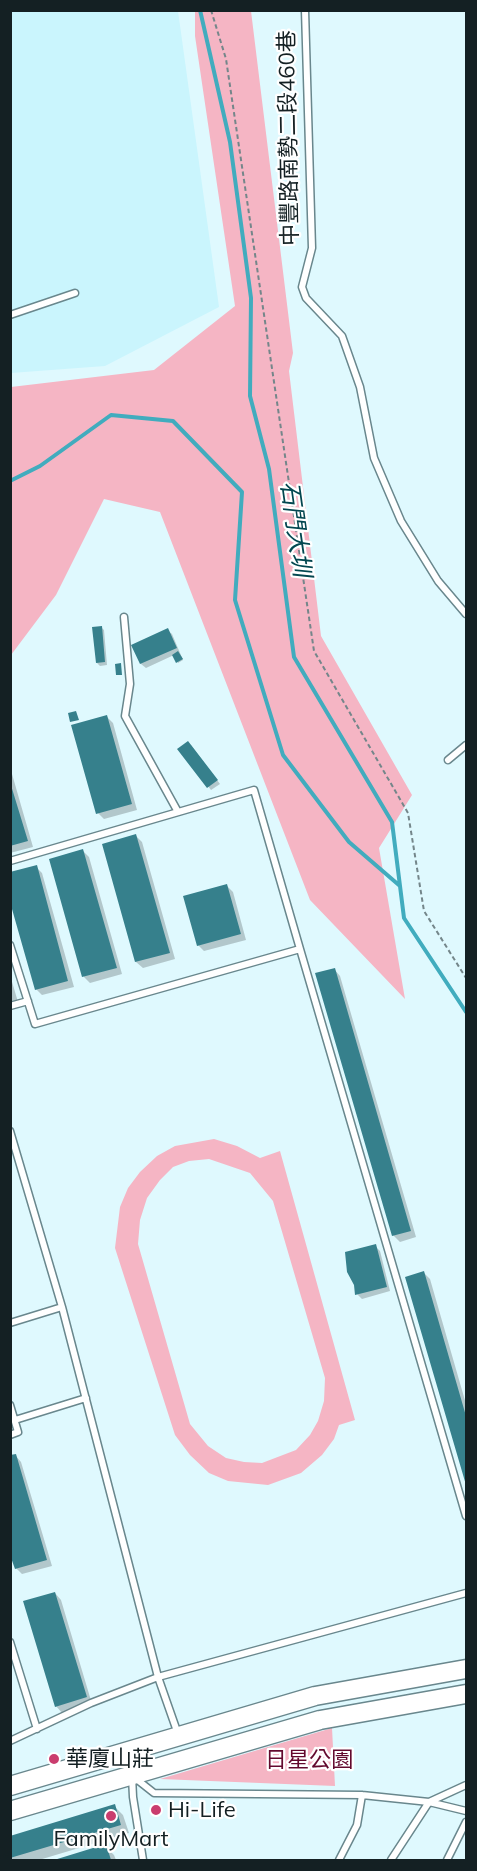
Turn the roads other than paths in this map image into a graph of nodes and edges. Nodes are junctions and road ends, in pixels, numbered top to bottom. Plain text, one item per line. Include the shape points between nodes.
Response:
1 (305, 10) edge
2 (75, 292) dead end
3 (10, 315) edge
4 (466, 614) edge
5 (124, 617) dead end
6 (466, 744) edge
7 (448, 760) dead end
8 (178, 812) junction
9 (10, 861) edge
10 (10, 945) edge
11 (300, 949) junction
12 (28, 1001) junction
13 (10, 1006) edge
14 (10, 1131) edge
15 (62, 1307) junction
16 (10, 1323) edge
17 (86, 1398) junction
18 (10, 1405) edge
19 (15, 1420) junction
20 (10, 1435) edge
21 (466, 1516) edge
22 (466, 1593) edge
23 (10, 1642) edge
24 (466, 1669) edge
25 (158, 1677) junction
26 (466, 1694) edge
27 (38, 1729) junction
28 (179, 1736) junction
29 (10, 1741) edge
30 (124, 1753) junction
31 (132, 1776) junction
32 (10, 1785) edge
33 (466, 1785) edge
34 (362, 1795) junction
35 (429, 1802) junction
36 (10, 1811) edge
37 (466, 1811) edge
38 (466, 1822) edge
39 (340, 1858) edge
40 (143, 1860) edge
41 (349, 1860) edge
42 (390, 1860) edge
43 (447, 1860) edge

1 - 4 lane, 中豐路南勢二段460巷 via 312,248 302,287 306,298 342,336 360,387 374,459 401,521 438,581
2 - 3 lane
5 - 8 lane via 130,684 125,716
6 - 7 lane
8 - 9 lane
8 - 11 lane via 254,790
10 - 12 lane
11 - 12 lane via 35,1024
11 - 21 lane
12 - 13 lane
14 - 15 lane
15 - 16 lane
15 - 17 lane
17 - 19 lane
17 - 25 lane
18 - 19 lane
19 - 20 lane via 18,1432
22 - 25 lane
23 - 27 lane
24 - 28 main road via 315,1696
25 - 27 lane
25 - 28 lane
26 - 31 main road via 320,1720
27 - 29 lane
28 - 30 main road
30 - 31 lane
30 - 32 main road
31 - 34 lane via 154,1793
31 - 36 main road
31 - 40 lane
33 - 35 lane
34 - 35 lane
34 - 39 lane via 357,1825
35 - 37 lane
35 - 42 lane
38 - 43 lane
39 - 41 lane

